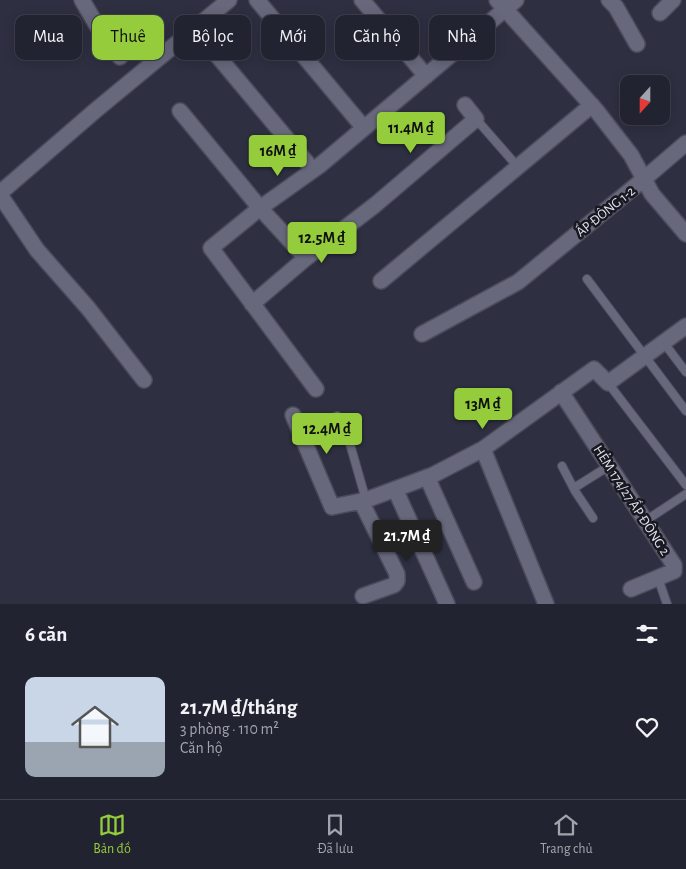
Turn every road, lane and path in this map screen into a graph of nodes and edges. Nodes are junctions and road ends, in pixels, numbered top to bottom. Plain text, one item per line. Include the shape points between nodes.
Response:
1 (82, 0) edge
2 (229, 0) edge
3 (258, 0) edge
4 (362, 0) edge
5 (609, 0) edge
6 (673, 0) edge
7 (506, 3) edge
8 (660, 13) dead end
9 (211, 15) edge
10 (92, 17) edge
11 (637, 44) dead end
12 (174, 46) edge
13 (221, 60) edge
14 (426, 76) junction
15 (466, 105) dead end
16 (592, 105) junction
17 (180, 111) dead end
18 (476, 119) junction
19 (364, 128) junction
20 (686, 143) edge
21 (518, 167) junction
22 (313, 170) junction
23 (644, 180) junction
24 (0, 194) edge
25 (260, 208) junction
26 (686, 234) edge
27 (306, 258) junction
28 (587, 279) dead end
29 (381, 281) dead end
30 (252, 304) junction
31 (686, 326) edge
32 (422, 334) dead end
33 (664, 343) junction
34 (644, 358) junction
35 (686, 372) edge
36 (144, 380) dead end
37 (608, 384) junction
38 (316, 388) dead end
39 (561, 392) junction
40 (686, 411) edge
41 (294, 415) dead end
42 (314, 427) dead end
43 (482, 449) junction
44 (562, 466) dead end
45 (610, 466) junction
46 (428, 477) junction
47 (686, 485) edge
48 (574, 488) junction
49 (395, 489) junction
50 (686, 494) edge
51 (364, 501) junction
52 (593, 518) dead end
53 (645, 521) junction
54 (658, 578) junction
55 (474, 582) dead end
56 (632, 589) dead end
57 (363, 596) dead end
58 (447, 604) edge
59 (546, 604) edge
60 (667, 604) edge

1 - 10 street
2 - 9 street
3 - 19 street
4 - 14 street
5 - 11 street
6 - 8 street
7 - 14 street
7 - 16 street, ẤP ĐÔNG 1-2
12 - 24 street
13 - 22 street
14 - 19 street
15 - 18 street
16 - 21 street
16 - 23 street, ẤP ĐÔNG 1-2 via 631,155
17 - 25 street
18 - 21 lane
18 - 27 street
19 - 22 street
20 - 23 street
21 - 29 street
22 - 25 street
23 - 26 street
23 - 32 street, ẤP ĐÔNG 1-2 via 518,282
24 - 36 street via 37,250 88,308
25 - 27 street
25 - 30 street via 211,248
27 - 30 street
28 - 34 lane
30 - 38 street
31 - 33 street
33 - 34 street
33 - 35 lane
34 - 37 street
34 - 40 lane
37 - 39 street via 594,369
37 - 47 lane
39 - 43 street
39 - 45 street, HẺM 174/27 ẤP ĐÔNG 2
41 - 51 street via 332,507
42 - 51 lane via 338,416 350,444
43 - 46 street
43 - 59 street
44 - 48 lane
45 - 48 lane
45 - 53 street, HẺM 174/27 ẤP ĐÔNG 2
46 - 49 street
46 - 55 street
48 - 52 lane
49 - 51 street
49 - 58 street
50 - 53 lane
51 - 57 street via 397,581
53 - 54 street, HẺM 174/27 ẤP ĐÔNG 2 via 674,564 674,571
54 - 56 street, HẺM 174/27 ẤP ĐÔNG 2
54 - 60 lane

